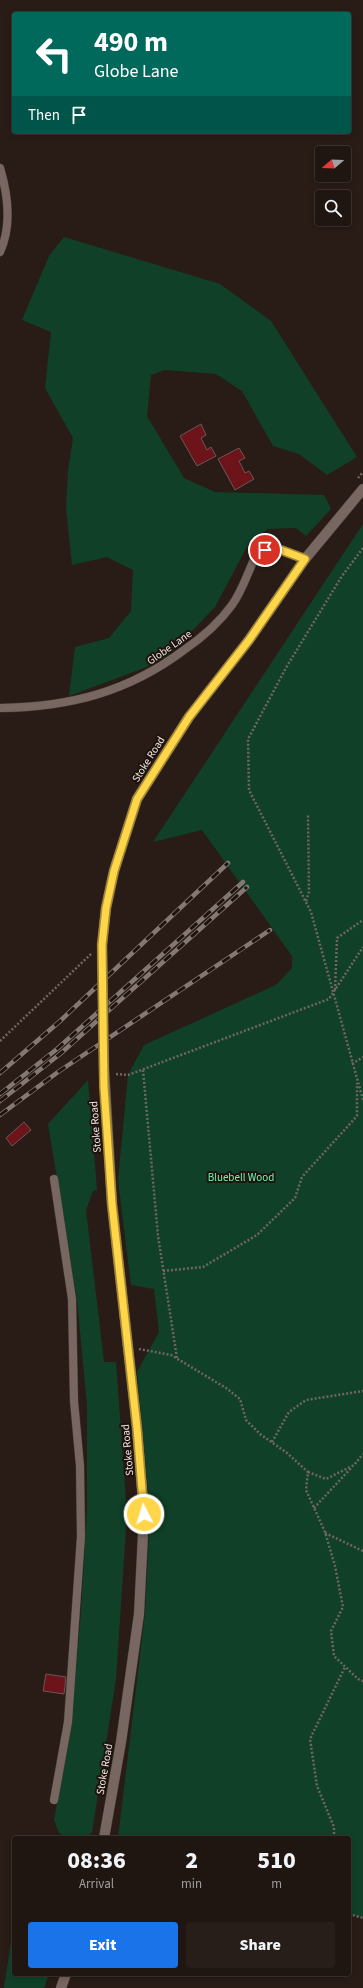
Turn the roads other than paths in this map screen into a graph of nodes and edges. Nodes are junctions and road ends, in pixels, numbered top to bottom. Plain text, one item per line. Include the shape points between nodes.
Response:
1 (0, 168) edge
2 (0, 252) edge
3 (363, 489) edge
4 (305, 559) junction
5 (0, 708) edge
6 (54, 1179) dead end
7 (54, 1800) dead end
8 (104, 1836) edge
9 (65, 1976) edge
10 (61, 1988) edge

1 - 2 lane via 8,219
3 - 4 street, Stoke Road
4 - 5 lane, Globe Lane via 273,547 257,553 233,604 211,630 162,667 138,680 105,693 71,701 31,708
4 - 8 street, Stoke Road, bridge via 249,640 189,717 137,799 114,871 106,908 102,945 103,1071 112,1204 144,1514 140,1614
6 - 7 lane via 72,1299 81,1536 68,1722
9 - 10 street

